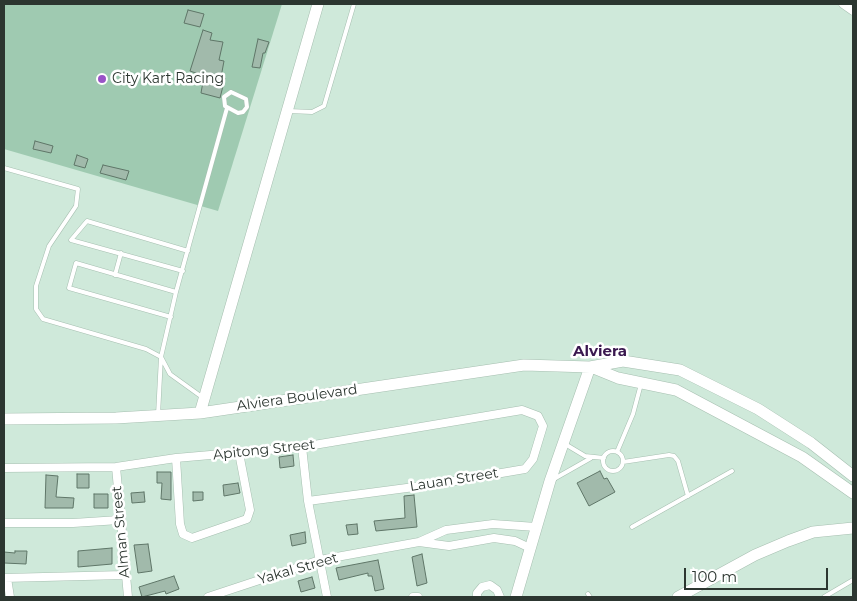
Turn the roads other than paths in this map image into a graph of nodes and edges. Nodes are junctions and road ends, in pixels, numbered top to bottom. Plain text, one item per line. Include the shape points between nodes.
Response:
1 (318, 4) edge
2 (354, 4) edge
3 (843, 4) edge
4 (853, 11) edge
5 (227, 108) junction
6 (286, 110) junction
7 (4, 168) edge
8 (188, 251) junction
9 (121, 254) junction
10 (183, 271) junction
11 (116, 275) junction
12 (176, 292) junction
13 (171, 317) junction
14 (161, 357) junction
15 (590, 366) junction
16 (641, 382) junction
17 (204, 398) junction
18 (522, 410) joint
19 (200, 412) junction
20 (158, 415) junction
21 (4, 419) edge
22 (563, 443) junction
23 (302, 447) junction
24 (617, 452) junction
25 (239, 453) junction
26 (176, 458) junction
27 (591, 458) junction
28 (604, 458) junction
29 (623, 462) junction
30 (4, 468) edge
31 (116, 468) junction
32 (732, 471) dead end
33 (853, 476) edge
34 (550, 481) junction
35 (853, 493) edge
36 (688, 496) junction
37 (308, 501) junction
38 (120, 520) junction
39 (4, 523) edge
40 (536, 527) junction
41 (468, 528) junction
42 (632, 528) dead end
43 (853, 528) edge
44 (419, 542) junction
45 (470, 542) junction
46 (530, 548) junction
47 (320, 560) junction
48 (124, 575) junction
49 (6, 578) edge
50 (853, 580) edge
51 (10, 597) edge
52 (128, 597) edge
53 (208, 597) edge
54 (327, 597) edge
55 (477, 597) edge
56 (500, 597) edge
57 (516, 597) edge
58 (678, 597) edge
59 (824, 597) edge

1 - 6 street
2 - 6 lane via 324,106 312,112
3 - 4 street
5 - 5 lane via 243,112 247,107 246,99 242,95 228,93 224,100
5 - 8 lane
6 - 17 street
7 - 14 lane via 78,190 76,206 49,246 36,286 36,309 44,319 146,349
8 - 9 lane via 87,222 71,240
8 - 10 lane
9 - 10 lane
9 - 11 lane
10 - 12 lane
11 - 12 lane
11 - 13 lane via 76,263 69,288
12 - 13 lane
13 - 14 lane
14 - 17 lane via 170,374
14 - 20 lane
15 - 16 street via 618,378
15 - 19 street, Alviera Boulevard via 524,365
15 - 22 street
15 - 33 street via 623,361 680,370 758,409 811,443
16 - 24 lane
16 - 35 street via 676,390 754,430 802,457
17 - 19 street
18 - 23 street, Apitong Street
18 - 37 street, Lauan Street via 538,416 543,426 533,459 525,469
19 - 20 street, Alviera Boulevard
20 - 21 street, Alviera Boulevard
22 - 27 lane
22 - 34 street
23 - 25 street, Apitong Street
23 - 37 street
24 - 28 lane via 610,452
24 - 29 lane
25 - 26 street, Apitong Street
25 - 26 street via 250,510 246,519 192,538 183,534 180,524
26 - 31 street, Apitong Street
27 - 28 lane
27 - 34 lane
28 - 29 lane via 605,466 611,470 619,469
29 - 36 lane via 674,456
30 - 31 street, Apitong Street
31 - 38 street, Alman Street
32 - 36 lane
34 - 40 street
36 - 42 lane
37 - 47 street
38 - 39 street
38 - 48 street, Alman Street
40 - 41 street, Yakal Street via 493,524
40 - 46 street
41 - 44 street, Yakal Street via 446,530
41 - 45 street
43 - 58 street via 813,532 788,541
44 - 45 street, Yakal Street via 449,546
44 - 47 street, Yakal Street
45 - 46 street, Yakal Street via 494,538 515,541
46 - 57 street
47 - 53 street, Yakal Street
47 - 54 street
48 - 49 street
48 - 52 street, Alman Street
49 - 51 street
50 - 59 lane
55 - 56 street via 482,586 490,585

